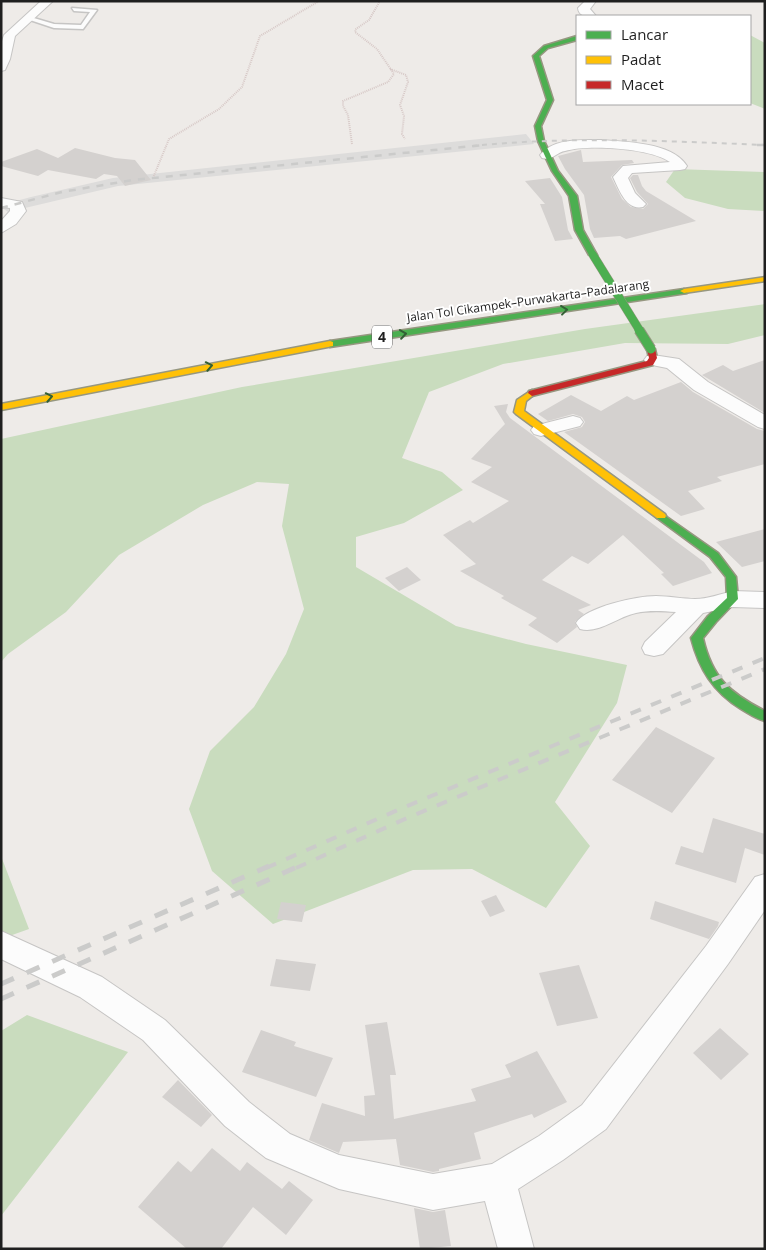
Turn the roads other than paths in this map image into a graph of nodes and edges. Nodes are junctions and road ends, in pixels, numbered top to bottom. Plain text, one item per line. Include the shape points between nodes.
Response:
1 (48, 1) edge
2 (591, 1) edge
3 (74, 9) dead end
4 (590, 15) edge
5 (27, 18) junction
6 (576, 38) edge
7 (1, 67) edge
8 (548, 155) junction
9 (1, 202) edge
10 (638, 204) dead end
11 (1, 228) edge
12 (765, 279) edge
13 (647, 314) dead end
14 (619, 318) dead end
15 (652, 354) junction
16 (1, 407) edge
17 (573, 422) dead end
18 (765, 423) edge
19 (542, 430) junction
20 (733, 599) junction
21 (765, 600) edge
22 (695, 607) junction
23 (588, 623) dead end
24 (654, 648) dead end
25 (765, 717) edge
26 (765, 886) edge
27 (1, 944) edge
28 (498, 1181) junction
29 (516, 1249) edge

1 - 5 street
2 - 4 street via 584,8
3 - 5 lane via 94,10 83,27 54,26
5 - 7 street via 6,42 6,59
6 - 8 main road via 546,47 536,56 550,100 538,126
8 - 10 street via 558,148 588,145 660,152 674,158 680,166 628,169 620,177
8 - 15 main road, bridge via 572,196 579,230
9 - 11 street via 17,205 18,211
16 -> 12 main road, Jalan Tol Cikampek–Purwakarta–Padalarang / 4 via 330,344
13 - 14 main road, Jalan Tol Cikampek–Purwakarta–Padalarang
15 - 18 street via 673,363 701,386
15 - 19 main road via 650,363 638,367 529,394 519,403 519,412
17 - 19 street
19 - 20 main road via 714,555 732,577
20 - 21 street
20 - 22 street
20 - 25 main road via 712,618 698,638 699,655 711,680 743,705
22 - 23 street via 644,604 627,607
22 - 24 street
26 - 28 street via 594,1117
27 - 28 street via 91,986 154,1030 237,1114 278,1146 339,1172 433,1192
28 - 29 street

